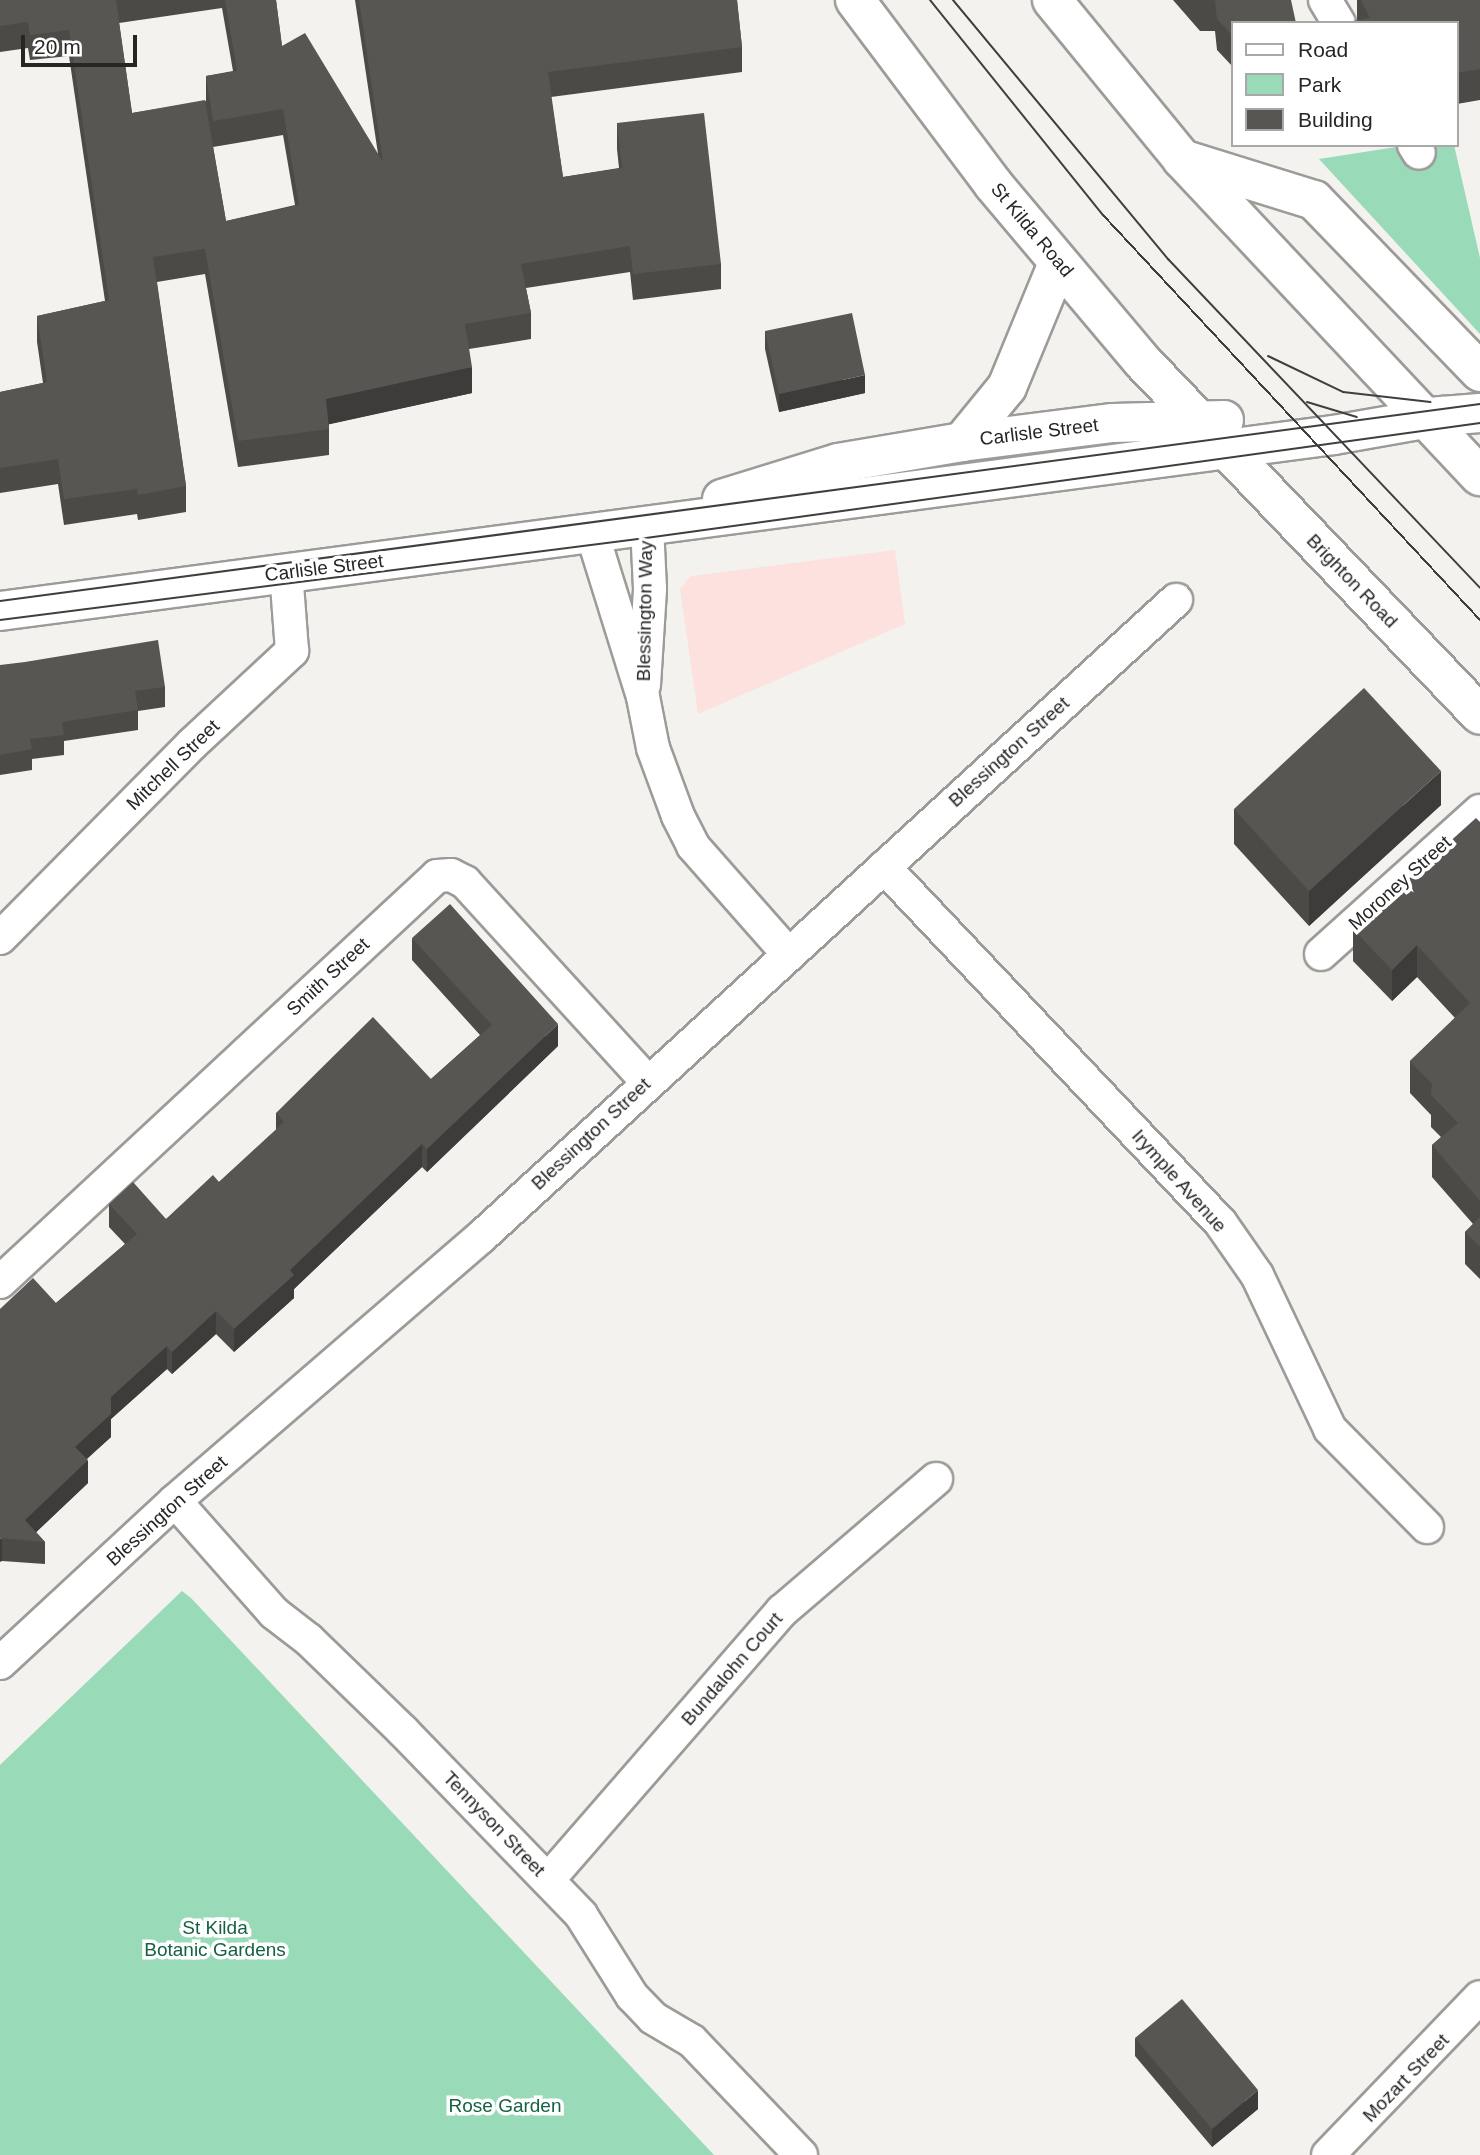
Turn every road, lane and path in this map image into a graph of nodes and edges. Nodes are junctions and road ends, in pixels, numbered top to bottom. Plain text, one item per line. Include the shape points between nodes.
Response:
1 (855, 0) edge
2 (1052, 0) edge
3 (1325, 0) edge
4 (1338, 21) edge
5 (1182, 159) junction
6 (1058, 263) junction
7 (1480, 372) edge
8 (1480, 413) edge
9 (1431, 418) junction
10 (1212, 434) junction
11 (962, 442) junction
12 (1480, 476) edge
13 (647, 525) junction
14 (592, 533) junction
15 (286, 572) junction
16 (1176, 600) dead end
17 (0, 611) edge
18 (643, 697) junction
19 (1480, 715) edge
20 (1480, 811) edge
21 (884, 867) junction
22 (0, 938) edge
23 (1321, 954) dead end
24 (789, 955) junction
25 (647, 1081) junction
26 (0, 1282) edge
27 (936, 1479) dead end
28 (175, 1501) junction
29 (1427, 1527) dead end
30 (0, 1663) edge
31 (548, 1880) junction
32 (1480, 1997) edge
33 (801, 2155) edge
34 (1328, 2155) edge

1 - 6 main road, St Kilda Road
2 - 5 main road
3 - 4 street
5 - 7 main road via 1314,200
5 - 9 main road
6 - 10 main road, St Kilda Road
6 - 11 main road via 1007,387
8 - 9 main road, Carlisle Street
9 - 10 main road, Carlisle Street
9 - 12 main road
10 - 11 main road, Carlisle Street via 1113,423
10 - 13 main road, Carlisle Street
10 - 19 main road, Brighton Road
11 - 13 main road, Carlisle Street via 806,471
13 - 14 main road, Carlisle Street
13 - 18 street, Blessington Way via 650,589
14 - 15 main road, Carlisle Street
14 - 18 street, Blessington Way
15 - 17 main road, Carlisle Street
15 - 22 street, Mitchell Street via 292,651 192,744
16 - 21 street, Blessington Street
18 - 24 street, Blessington Way via 667,790 693,846
20 - 23 street, Moroney Street
21 - 24 street, Blessington Street
21 - 29 street, Irymple Avenue via 1220,1222 1257,1275 1330,1429
24 - 25 street, Blessington Street
25 - 26 street, Smith Street via 465,882 451,875 437,876
25 - 28 street, Blessington Street via 481,1237
27 - 31 street, Bundalohn Court via 782,1611
28 - 30 street, Blessington Street
28 - 31 street, Tennyson Street via 274,1613 309,1640 384,1713
31 - 33 street, Tennyson Street via 596,1934 632,1996 653,2018 692,2041
32 - 34 street, Mozart Street

